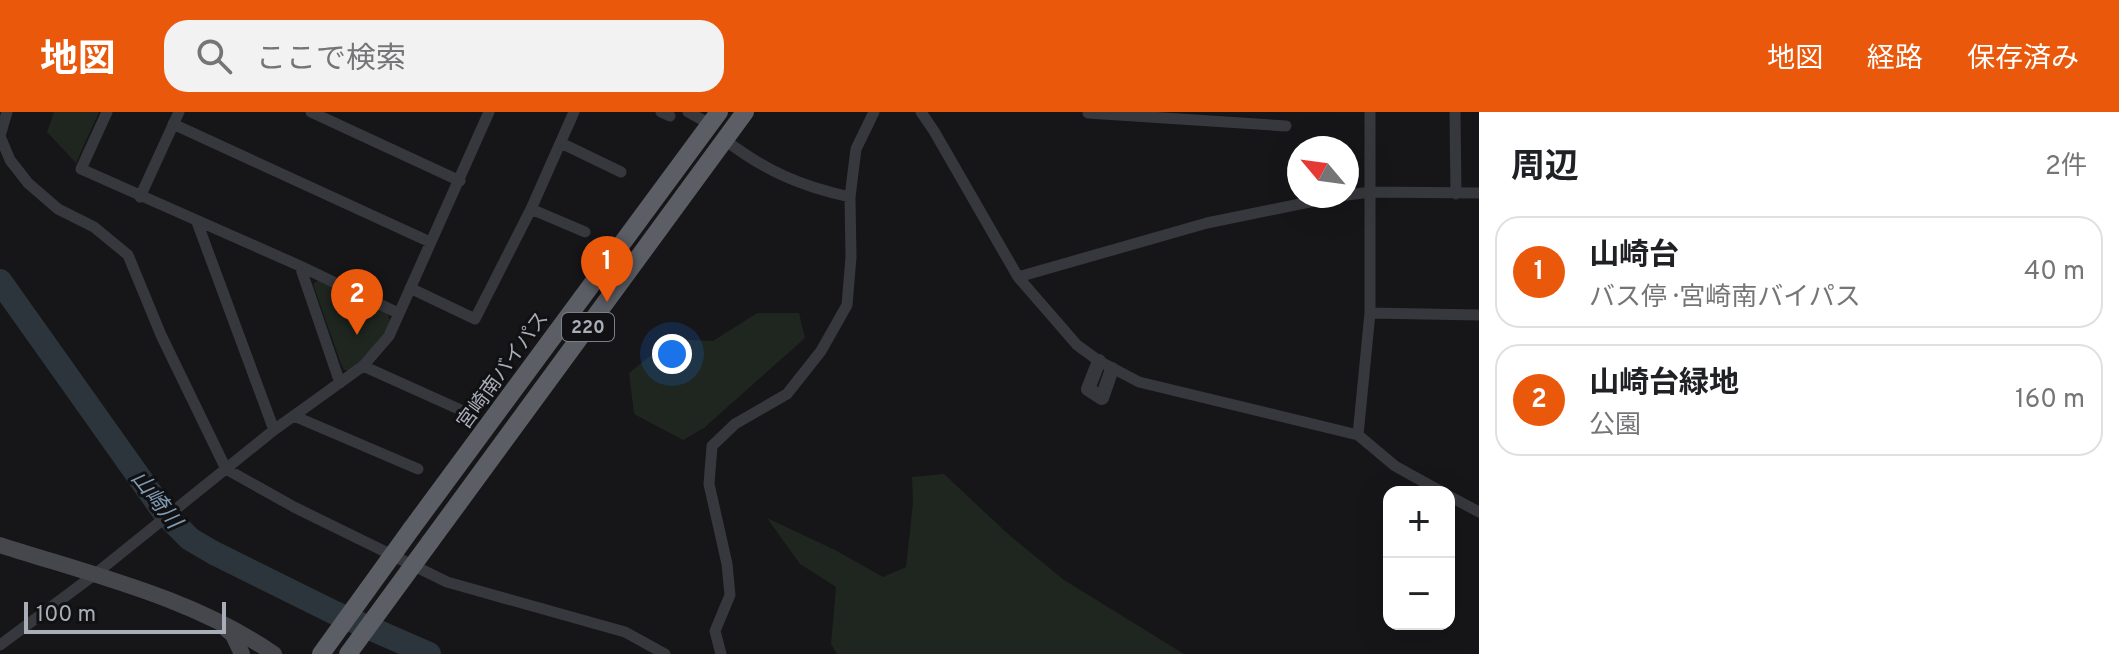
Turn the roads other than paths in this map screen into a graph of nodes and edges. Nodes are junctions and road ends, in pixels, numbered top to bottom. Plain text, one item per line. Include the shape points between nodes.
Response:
1 (7, 112) edge
2 (107, 112) edge
3 (179, 112) edge
4 (311, 112) edge
5 (489, 112) edge
6 (574, 112) edge
7 (688, 112) edge
8 (745, 112) edge
9 (874, 112) edge
10 (921, 112) edge
11 (1088, 112) edge
12 (1370, 112) edge
13 (1455, 112) edge
14 (714, 118) edge
15 (173, 124) junction
16 (1286, 126) dead end
17 (725, 140) junction
18 (561, 143) junction
19 (621, 172) dead end
20 (460, 181) junction
21 (1371, 192) junction
22 (1479, 193) edge
23 (1359, 194) edge
24 (1456, 194) junction
25 (140, 197) junction
26 (850, 197) junction
27 (1287, 207) edge
28 (531, 209) junction
29 (197, 222) junction
30 (585, 232) dead end
31 (430, 242) junction
32 (300, 266) junction
33 (1018, 277) junction
34 (410, 288) junction
35 (398, 313) junction
36 (1370, 313) junction
37 (1479, 315) edge
38 (363, 366) junction
39 (340, 383) junction
40 (463, 411) dead end
41 (294, 416) junction
42 (274, 430) junction
43 (1358, 435) junction
44 (226, 469) junction
45 (418, 469) dead end
46 (1431, 486) edge
47 (1455, 499) edge
48 (1479, 512) edge
49 (0, 545) edge
50 (94, 575) junction
51 (217, 620) junction
52 (0, 645) edge
53 (242, 654) edge
54 (274, 654) edge
55 (321, 654) edge
56 (348, 654) edge
57 (665, 654) edge
58 (721, 654) edge

1 - 44 street via 0,136 28,183 128,255
2 - 25 street via 81,169
3 - 15 street
4 - 20 street
5 - 20 street
6 - 18 street
7 - 14 street
8 - 17 highway, 220
9 - 26 street via 856,149
10 - 33 street
11 - 16 street
12 - 21 street
13 - 24 street
14 - 55 highway, 宮崎南バイパス / 220, bridge
15 - 25 street
15 - 31 street
17 - 26 street via 808,188
17 - 56 highway, 220, bridge
18 - 19 street
18 - 28 street
20 - 31 street
21 - 23 street
21 - 24 street
21 - 36 street
22 - 24 street
25 - 29 street
26 - 58 street via 847,305 821,351 787,394 735,424 712,446 709,484 730,595 715,631
27 - 33 street via 1207,223
28 - 30 street
28 - 34 street via 475,319
29 - 32 street
29 - 42 street
31 - 34 street
32 - 35 street
32 - 39 street
33 - 43 street via 1077,345 1139,382
34 - 35 street
35 - 38 street via 389,336
36 - 37 street
36 - 43 street
38 - 39 street
38 - 40 street
39 - 41 street
41 - 42 street
41 - 45 street
42 - 44 street
43 - 46 street via 1395,466
44 - 50 street
44 - 57 street via 447,582 625,632
47 - 48 street
49 - 50 main road
50 - 51 main road
50 - 52 street
51 - 53 main road via 233,635
51 - 54 main road

